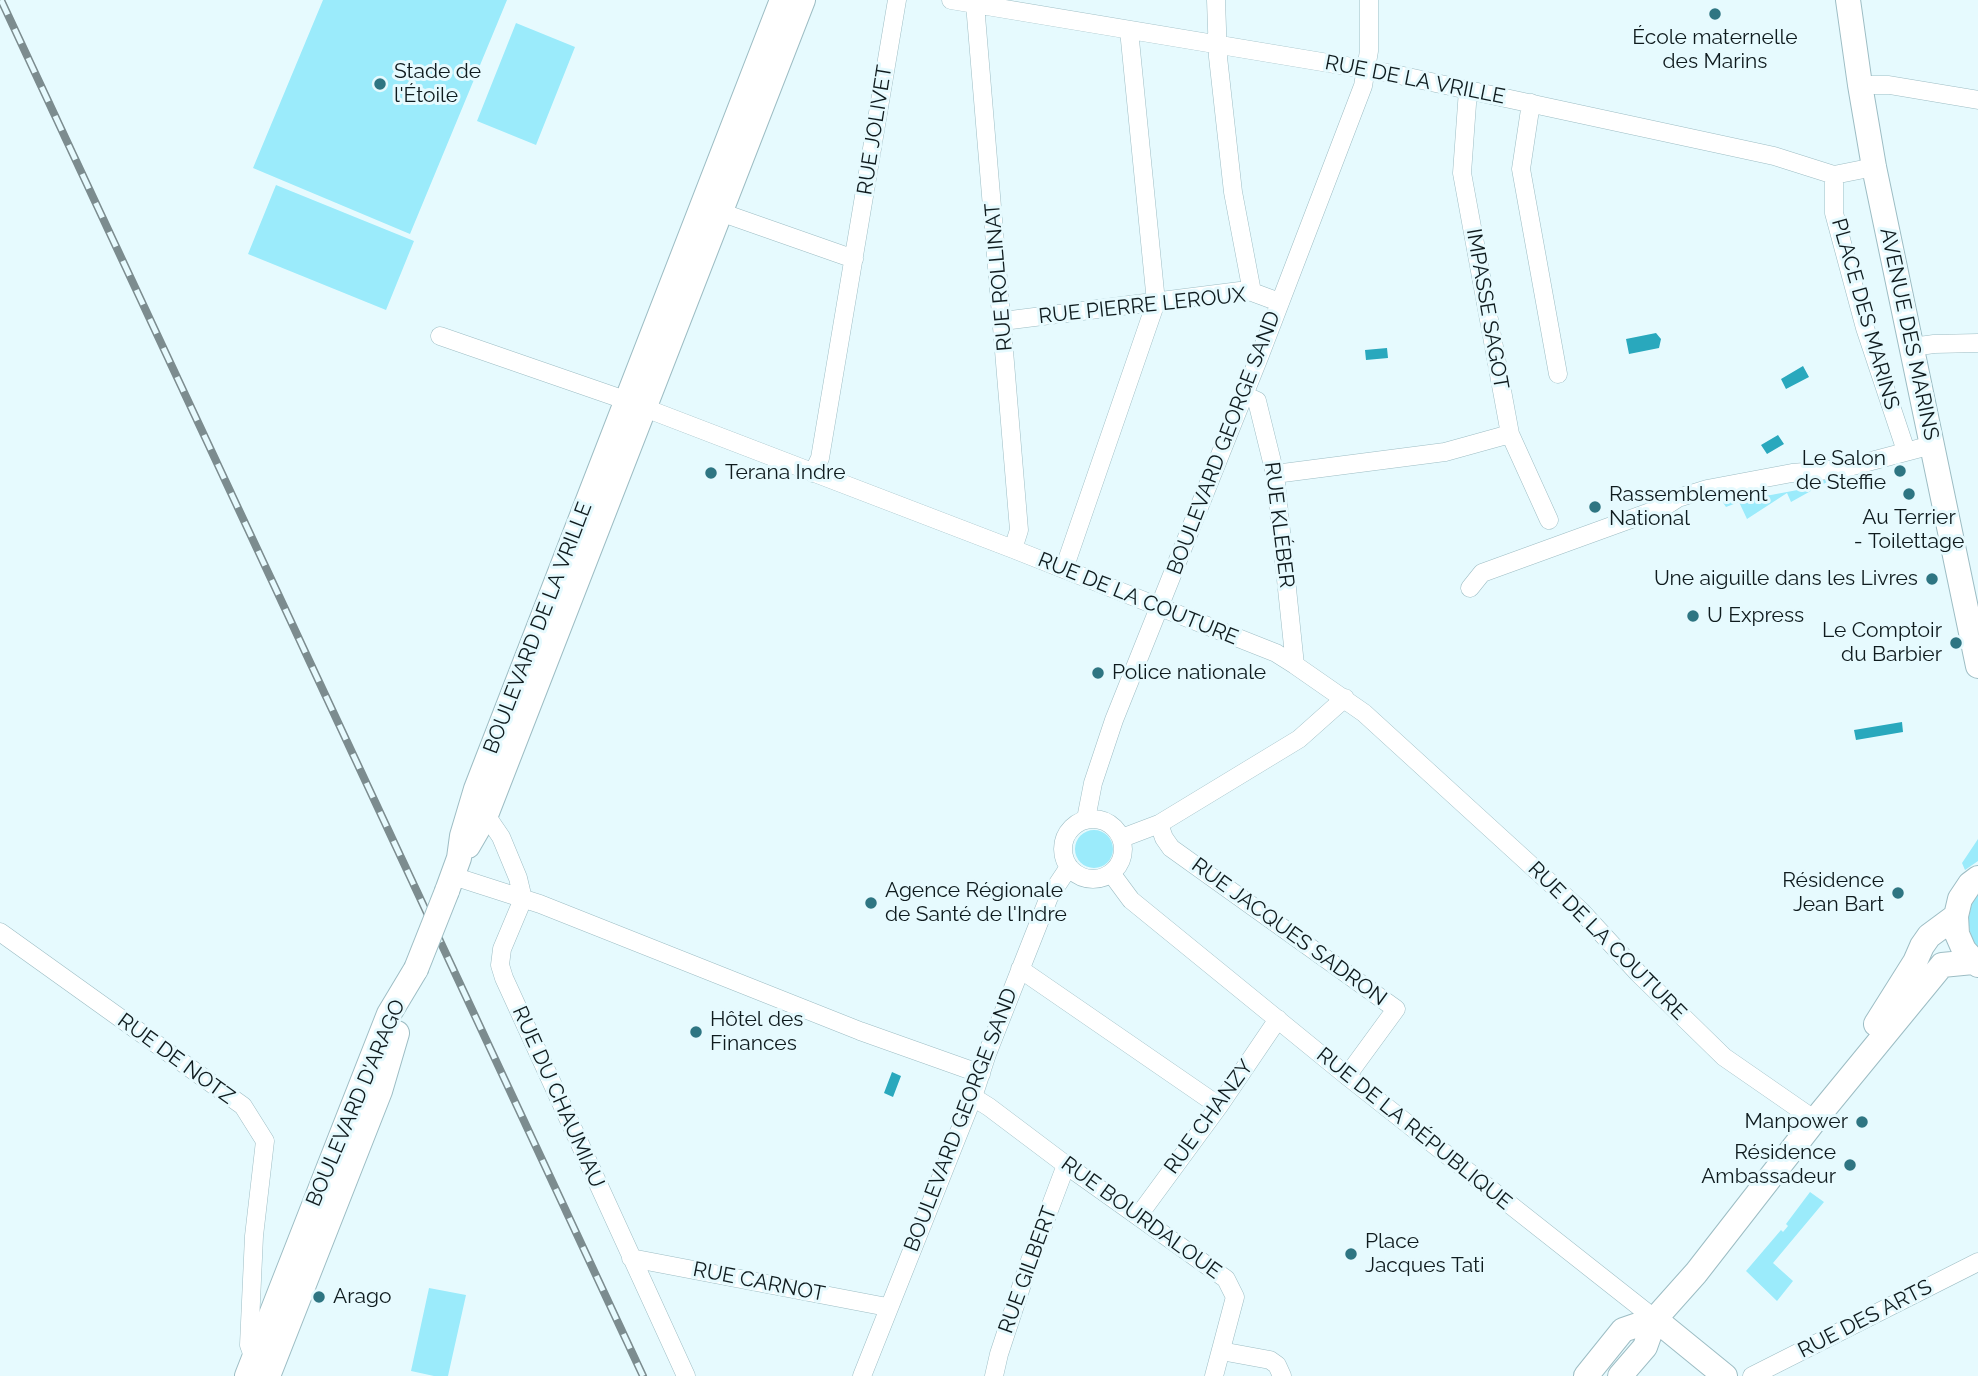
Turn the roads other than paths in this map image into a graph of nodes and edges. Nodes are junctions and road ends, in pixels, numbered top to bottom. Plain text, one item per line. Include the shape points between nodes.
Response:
1 (782, 0) edge
2 (803, 0) edge
3 (897, 0) edge
4 (951, 0) edge
5 (1216, 0) edge
6 (1369, 0) edge
7 (1849, 0) edge
8 (975, 4) junction
9 (1129, 30) junction
10 (1217, 44) junction
11 (1366, 69) junction
12 (1860, 85) junction
13 (1468, 90) junction
14 (1978, 100) edge
15 (1531, 103) junction
16 (1874, 167) junction
17 (1834, 175) junction
18 (720, 212) junction
19 (854, 259) junction
20 (1252, 292) junction
21 (1156, 302) junction
22 (1279, 302) junction
23 (1003, 321) junction
24 (440, 336) dead end
25 (1978, 343) edge
26 (1912, 347) junction
27 (1558, 374) dead end
28 (1244, 395) junction
29 (635, 404) junction
30 (1510, 434) junction
31 (1932, 445) junction
32 (1906, 451) junction
33 (813, 473) junction
34 (1275, 474) junction
35 (1549, 520) dead end
36 (1013, 549) junction
37 (1064, 569) junction
38 (1470, 588) dead end
39 (1159, 607) junction
40 (1295, 665) junction
41 (1978, 666) edge
42 (1345, 698) junction
43 (486, 815) junction
44 (1086, 819) junction
45 (1159, 824) junction
46 (1122, 838) junction
47 (1069, 867) junction
48 (1111, 873) junction
49 (453, 875) junction
50 (1978, 878) edge
51 (523, 899) junction
52 (1956, 916) junction
53 (0, 932) edge
54 (1976, 963) edge
55 (1020, 969) junction
56 (1278, 1019) junction
57 (981, 1073) junction
58 (1347, 1076) junction
59 (973, 1097) junction
60 (1219, 1106) junction
61 (1815, 1120) junction
62 (1066, 1165) junction
63 (1139, 1215) junction
64 (631, 1258) junction
65 (1978, 1262) edge
66 (887, 1307) junction
67 (1655, 1319) junction
68 (1221, 1351) junction
69 (260, 1370) edge
70 (686, 1376) edge
71 (862, 1376) edge
72 (994, 1376) edge
73 (1214, 1376) edge
74 (1282, 1376) edge
75 (1586, 1376) edge
76 (1620, 1376) edge
77 (1725, 1376) edge
78 (1752, 1376) edge

1 - 29 main road, BOULEVARD DE LA VRILLE
2 - 18 main road, BOULEVARD DE LA VRILLE
3 - 19 street, RUE JOLIVET
4 - 8 street, RUE DE LA VRILLE
5 - 10 street
6 - 11 street, BOULEVARD GEORGE SAND
7 - 12 main road, AVENUE DES MARINS
8 - 9 street, RUE DE LA VRILLE
8 - 23 street, RUE ROLLINAT
9 - 10 street, RUE DE LA VRILLE
9 - 21 street
10 - 11 street, RUE DE LA VRILLE
10 - 20 street via 1233,192
11 - 13 street, RUE DE LA VRILLE
11 - 22 street, BOULEVARD GEORGE SAND
12 - 14 street
12 - 16 main road, AVENUE DES MARINS
13 - 15 street, RUE DE LA VRILLE
13 - 30 street, IMPASSE SAGOT via 1462,173
15 - 17 street, RUE DE LA VRILLE via 1774,156
15 - 27 street via 1521,169
16 - 17 street, RUE DE LA VRILLE
16 - 26 main road, AVENUE DES MARINS
17 - 32 street, PLACE DES MARINS via 1834,213 1865,328
18 - 19 street
18 - 29 main road, BOULEVARD DE LA VRILLE
19 - 33 street, RUE JOLIVET via 820,458
20 - 21 street, RUE PIERRE LEROUX
20 - 22 street, RUE PIERRE LEROUX
21 - 23 street, RUE PIERRE LEROUX
21 - 37 street
22 - 28 street, BOULEVARD GEORGE SAND
23 - 36 street, RUE ROLLINAT via 1019,530
24 - 29 street, RUE DE LA COUTURE
25 - 26 street
26 - 31 main road, AVENUE DES MARINS
28 - 34 street, RUE KLÉBER via 1257,401
28 - 39 street, BOULEVARD GEORGE SAND
29 - 33 street, RUE DE LA COUTURE
29 - 43 main road, BOULEVARD DE LA VRILLE
29 - 49 main road, BOULEVARD DE LA VRILLE via 476,789
30 - 34 street via 1444,452
30 - 35 street, IMPASSE SAGOT
31 - 32 street
31 - 41 main road, AVENUE DES MARINS
32 - 38 street via 1841,469 1793,473 1678,498 1482,573
33 - 36 street, RUE DE LA COUTURE
34 - 40 street, RUE KLÉBER
36 - 37 street, RUE DE LA COUTURE
37 - 39 street, RUE DE LA COUTURE
39 - 40 street, RUE DE LA COUTURE via 1276,653
39 - 44 street, BOULEVARD GEORGE SAND via 1114,720
40 - 42 street, RUE DE LA COUTURE
42 - 45 street via 1299,739
42 - 61 street, RUE DE LA COUTURE via 1581,911 1724,1057
43 - 49 main road, BOULEVARD DE LA VRILLE
43 - 51 street via 501,837
44 - 46 street via 1111,824
44 - 47 street via 1071,828 1063,843
45 - 46 street
45 - 58 street, RUE JACQUES SADRON via 1171,848 1396,1009
46 - 48 street via 1122,858
47 - 48 street via 1094,880
47 - 55 street, BOULEVARD GEORGE SAND via 1049,897
48 - 56 street, RUE DE LA RÉPUBLIQUE via 1131,900
49 - 51 street
49 - 69 main road, BOULEVARD D'ARAGO, bridge via 416,969 389,1014
50 - 52 main road via 1960,899
51 - 57 street via 860,1031
51 - 64 street, RUE DU CHAUMIAU via 502,948 500,965
52 - 54 main road via 1957,934
52 - 61 main road via 1922,946
53 - 69 street, RUE DE NOTZ via 243,1106 265,1141 254,1236 249,1345
54 - 61 main road via 1941,965
55 - 57 street, BOULEVARD GEORGE SAND
55 - 60 street
56 - 58 street, RUE DE LA RÉPUBLIQUE
56 - 60 street, RUE CHANZY
57 - 59 street, BOULEVARD GEORGE SAND
58 - 67 street, RUE DE LA RÉPUBLIQUE
59 - 62 street, RUE BOURDALOUE
59 - 66 street, BOULEVARD GEORGE SAND
60 - 63 street, RUE CHANZY
61 - 67 main road
62 - 63 street, RUE BOURDALOUE
62 - 72 street, RUE GILBERT
63 - 68 street, RUE BOURDALOUE via 1226,1279 1235,1297
64 - 66 street, RUE CARNOT
64 - 70 street, RUE DU CHAUMIAU
65 - 78 street, RUE DES ARTS
66 - 71 street, BOULEVARD GEORGE SAND
67 - 75 main road via 1623,1330
67 - 76 main road via 1645,1347
67 - 77 main road, RUE DE LA RÉPUBLIQUE
68 - 73 street, RUE BOURDALOUE
68 - 74 street via 1270,1360

